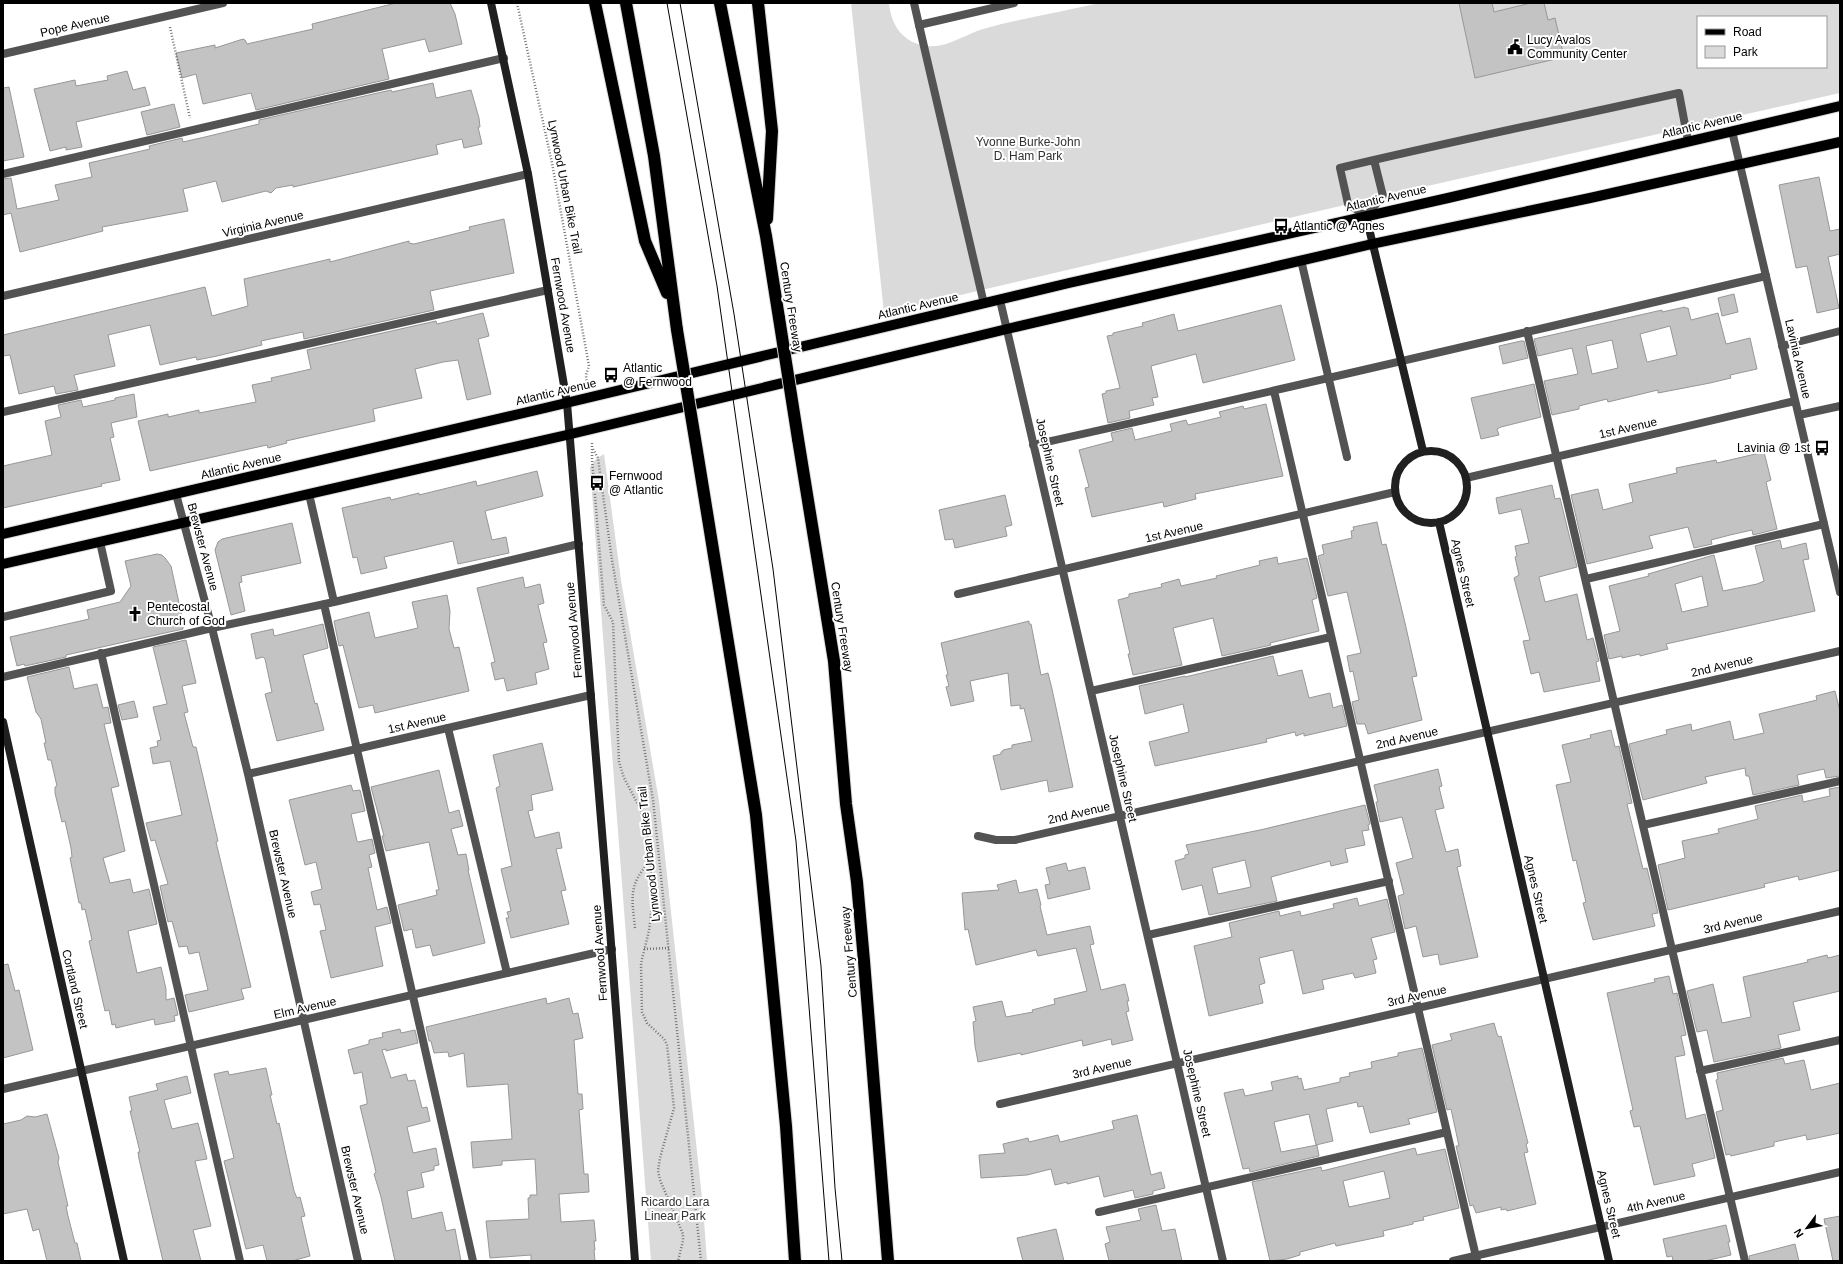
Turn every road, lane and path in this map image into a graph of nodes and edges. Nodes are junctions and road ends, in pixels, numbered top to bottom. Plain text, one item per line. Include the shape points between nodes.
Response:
1 (223, 3) edge
2 (491, 3) edge
3 (517, 3) edge
4 (596, 3) edge
5 (626, 3) edge
6 (720, 3) edge
7 (758, 3) edge
8 (914, 3) edge
9 (1014, 3) edge
10 (168, 16) junction
11 (919, 25) junction
12 (3, 54) edge
13 (504, 58) junction
14 (1840, 106) edge
15 (193, 130) junction
16 (1732, 131) junction
17 (1688, 141) junction
18 (1840, 142) edge
19 (1374, 160) junction
20 (1740, 165) junction
21 (3, 174) edge
22 (528, 174) junction
23 (1366, 216) junction
24 (766, 236) junction
25 (1372, 244) junction
26 (1301, 260) junction
27 (1766, 276) junction
28 (548, 290) junction
29 (3, 296) edge
30 (1000, 300) junction
31 (984, 304) junction
32 (673, 309) junction
33 (1007, 329) junction
34 (1528, 331) junction
35 (1840, 331) edge
36 (1782, 346) junction
37 (1401, 360) junction
38 (586, 375) dead end
39 (1328, 377) junction
40 (1274, 391) junction
41 (1795, 401) junction
42 (567, 403) junction
43 (1840, 406) edge
44 (3, 412) edge
45 (1799, 415) junction
46 (571, 434) junction
47 (1034, 445) junction
48 (1423, 451) junction
49 (1347, 457) dead end
50 (1557, 457) junction
51 (1466, 478) junction
52 (1395, 492) junction
53 (176, 494) junction
54 (309, 494) junction
55 (1303, 514) junction
56 (1439, 522) junction
57 (183, 523) junction
58 (1824, 524) junction
59 (3, 534) edge
60 (100, 542) junction
61 (579, 544) junction
62 (3, 564) edge
63 (1063, 570) junction
64 (1586, 579) junction
65 (1840, 592) edge
66 (958, 594) dead end
67 (334, 602) junction
68 (324, 604) junction
69 (3, 618) edge
70 (212, 628) junction
71 (1332, 637) junction
72 (1840, 651) edge
73 (101, 653) junction
74 (3, 677) edge
75 (1091, 691) junction
76 (591, 695) junction
77 (1614, 703) junction
78 (3, 722) edge
79 (448, 728) junction
80 (1487, 732) junction
81 (356, 749) junction
82 (1360, 761) junction
83 (248, 774) junction
84 (1840, 781) edge
85 (1120, 816) junction
86 (1643, 825) junction
87 (978, 836) dead end
88 (649, 862) junction
89 (1388, 881) junction
90 (1840, 911) edge
91 (635, 928) dead end
92 (1148, 935) junction
93 (669, 948) junction
94 (612, 949) junction
95 (644, 949) junction
96 (1672, 950) junction
97 (507, 973) junction
98 (1544, 979) junction
99 (412, 995) junction
100 (1418, 1008) junction
101 (304, 1020) junction
102 (1840, 1040) edge
103 (190, 1046) junction
104 (1177, 1063) junction
105 (81, 1071) junction
106 (1700, 1071) junction
107 (3, 1089) edge
108 (1000, 1104) dead end
109 (1447, 1132) junction
110 (1840, 1172) edge
111 (1206, 1187) junction
112 (1730, 1197) junction
113 (1099, 1212) dead end
114 (1602, 1227) junction
115 (1477, 1258) edge
116 (124, 1261) edge
117 (240, 1261) edge
118 (358, 1261) edge
119 (473, 1261) edge
120 (635, 1261) edge
121 (678, 1261) edge
122 (701, 1261) edge
123 (795, 1261) edge
124 (888, 1261) edge
125 (1223, 1261) edge
126 (1453, 1261) edge
127 (1610, 1261) edge
128 (1745, 1261) edge

1 - 10 street, Pope Avenue
2 - 13 street, Fernwood Avenue
3 - 38 path, Lynwood Urban Bike Trail via 552,163 589,366
4 - 32 highway via 645,241
5 - 32 highway via 654,156
6 - 24 highway, Century Freeway
7 - 24 highway via 772,131
8 - 11 street
9 - 11 street
10 - 12 street, Pope Avenue
10 - 15 path
11 - 31 street
13 - 15 street
13 - 22 street, Fernwood Avenue
14 - 16 main road, Atlantic Avenue
15 - 21 street
16 - 17 main road, Atlantic Avenue
16 - 20 street, Lavinia Avenue
17 - 19 street via 1679,93
17 - 23 main road, Atlantic Avenue
18 - 20 main road
19 - 23 street via 1383,196
19 - 23 street via 1340,168 1348,204
20 - 25 main road
20 - 27 street, Lavinia Avenue
22 - 28 street, Fernwood Avenue
22 - 29 street, Virginia Avenue
23 - 25 street
23 - 30 main road, Atlantic Avenue
24 - 124 highway, Century Freeway, bridge via 834,661 846,804 865,968
25 - 26 main road
25 - 37 street
26 - 33 main road
26 - 39 street
27 - 34 street
27 - 36 street, Lavinia Avenue
28 - 42 street, Fernwood Avenue
28 - 44 street
30 - 31 main road, Atlantic Avenue
30 - 33 street, Josephine Street
31 - 42 main road, Atlantic Avenue
32 - 123 highway, bridge via 756,814 786,1126
33 - 46 main road
33 - 47 street, Josephine Street
34 - 37 street
34 - 50 street
35 - 36 street
36 - 41 street, Lavinia Avenue
37 - 39 street
37 - 48 street
39 - 40 street
39 - 49 street
40 - 47 street
40 - 55 street
41 - 45 street, Lavinia Avenue
41 - 50 street, 1st Avenue
42 - 46 street, Fernwood Avenue
42 - 53 main road, Atlantic Avenue
43 - 45 street
45 - 58 street, Lavinia Avenue
46 - 54 main road
46 - 61 street, Fernwood Avenue
47 - 63 street, Josephine Street
48 - 51 street via 1433,450 1451,456 1463,470
48 - 52 street via 1405,460 1395,481
50 - 51 street, 1st Avenue
50 - 64 street
51 - 56 street via 1467,487 1462,504 1449,518
52 - 55 street, 1st Avenue
52 - 56 street via 1399,504 1407,514 1428,523
53 - 57 street, Brewster Avenue
53 - 59 main road, Atlantic Avenue
54 - 57 main road
54 - 67 street
55 - 63 street, 1st Avenue
55 - 71 street
56 - 80 street, Agnes Street
57 - 60 main road
57 - 70 street, Brewster Avenue
58 - 64 street
58 - 65 street, Lavinia Avenue
60 - 62 main road
60 - 69 street via 111,591
61 - 67 street
61 - 76 street, Fernwood Avenue
63 - 66 street, 1st Avenue
63 - 75 street, Josephine Street
64 - 77 street
67 - 68 street
68 - 70 street
68 - 81 street
70 - 73 street
70 - 83 street, Brewster Avenue
71 - 75 street
71 - 82 street
72 - 77 street, 2nd Avenue
73 - 74 street
73 - 103 street
75 - 85 street, Josephine Street
76 - 79 street, 1st Avenue
76 - 94 street, Fernwood Avenue
77 - 80 street, 2nd Avenue
77 - 86 street
78 - 105 street, Cortland Street
79 - 81 street, 1st Avenue
79 - 97 street
80 - 82 street, 2nd Avenue
80 - 98 street, Agnes Street
81 - 83 street, 1st Avenue
81 - 99 street
82 - 85 street, 2nd Avenue
82 - 89 street
83 - 101 street, Brewster Avenue
84 - 86 street
85 - 87 street, 2nd Avenue via 1014,840
85 - 92 street, Josephine Street
86 - 96 street
88 - 91 path via 638,874 634,886 632,899
88 - 93 path, Lynwood Urban Bike Trail via 647,832 641,810 624,778 619,762 613,622 604,605 593,449 598,458 612,560 651,784
88 - 95 path via 653,897
89 - 92 street
89 - 100 street
90 - 96 street, 3rd Avenue
92 - 104 street, Josephine Street
93 - 95 path
93 - 122 path, Lynwood Urban Bike Trail
94 - 97 street, Elm Avenue
94 - 120 street, Fernwood Avenue
95 - 121 path via 640,978 642,1012 647,1023 667,1045 674,1108 658,1171 683,1234
96 - 98 street, 3rd Avenue
96 - 106 street
97 - 99 street, Elm Avenue
98 - 100 street, 3rd Avenue
98 - 114 street, Agnes Street
99 - 101 street, Elm Avenue
99 - 119 street
100 - 104 street, 3rd Avenue
100 - 109 street
101 - 103 street, Elm Avenue
101 - 118 street, Brewster Avenue
102 - 106 street
103 - 105 street, Elm Avenue
103 - 117 street
104 - 108 street, 3rd Avenue
104 - 111 street, Josephine Street
105 - 107 street, Elm Avenue
105 - 116 street, Cortland Street
106 - 112 street
109 - 111 street
109 - 115 street
110 - 112 street, 4th Avenue
111 - 113 street
111 - 125 street, Josephine Street
112 - 114 street, 4th Avenue
112 - 128 street
114 - 115 street, 4th Avenue
114 - 127 street, Agnes Street
115 - 126 street, 4th Avenue

